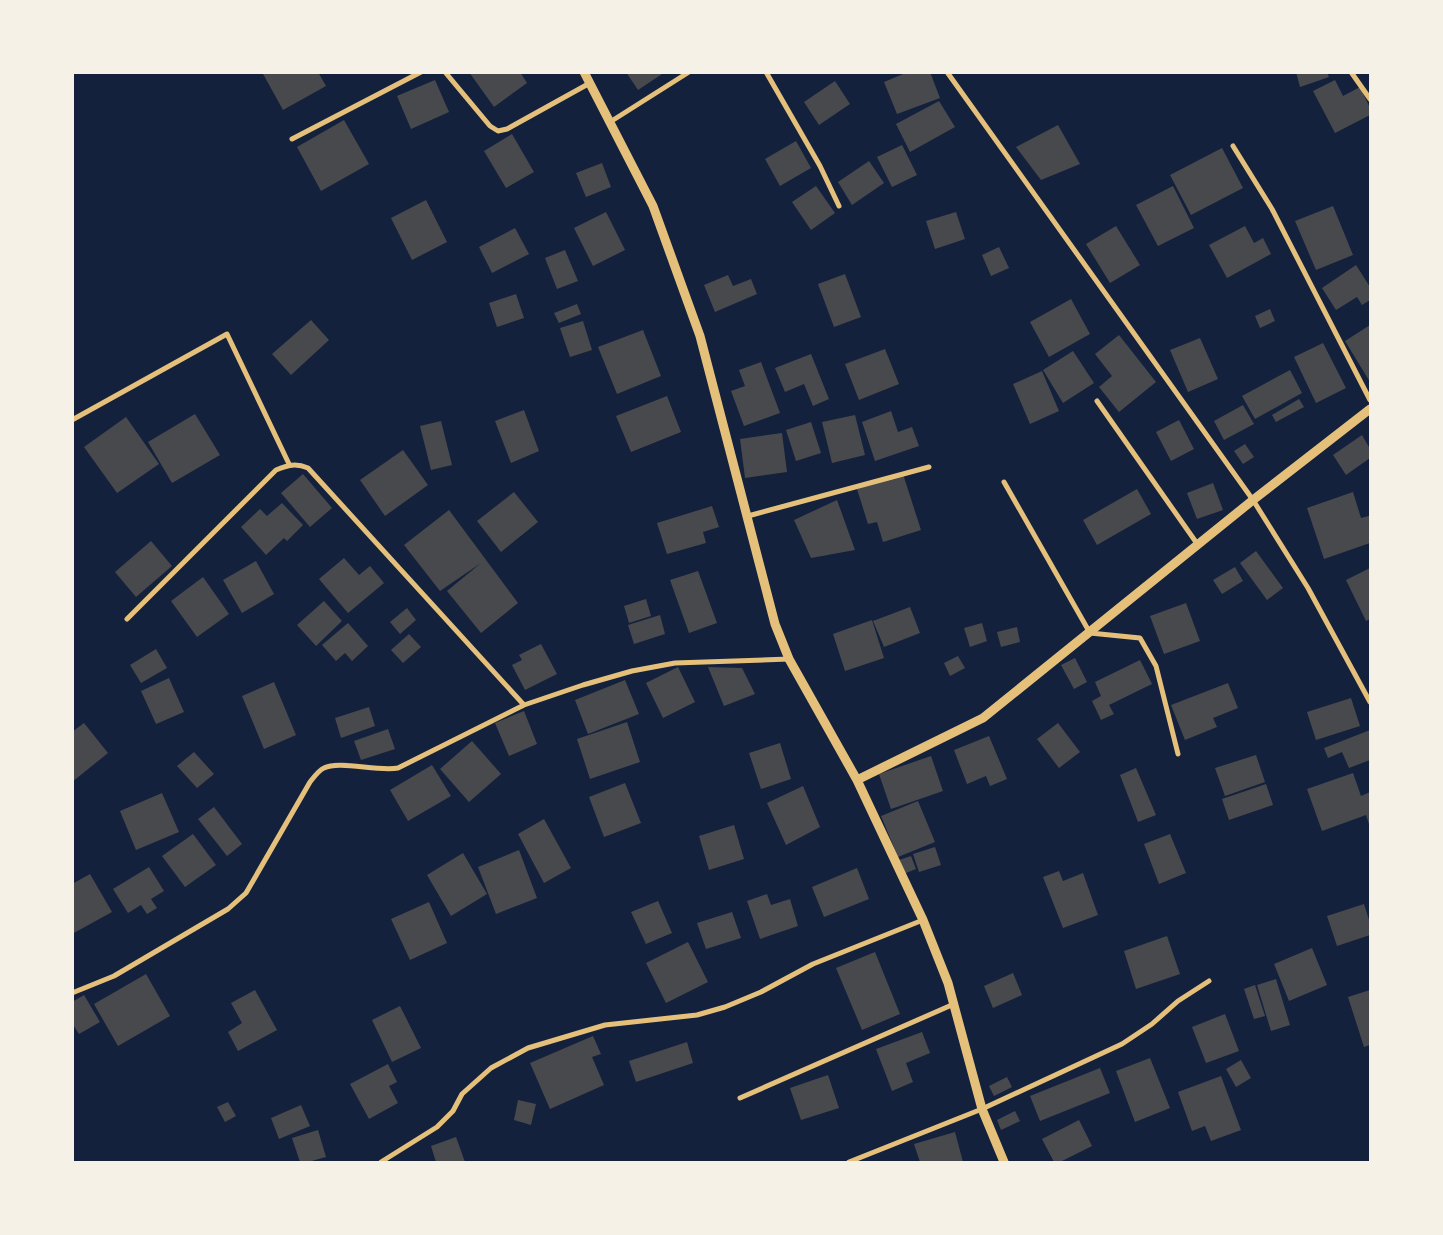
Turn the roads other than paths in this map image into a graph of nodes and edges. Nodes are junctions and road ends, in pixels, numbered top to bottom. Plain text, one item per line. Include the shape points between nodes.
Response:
1 (421, 72) edge
2 (445, 72) edge
3 (584, 72) edge
4 (689, 72) edge
5 (766, 72) edge
6 (947, 72) edge
7 (1354, 73) edge
8 (590, 83) junction
9 (1370, 99) edge
10 (609, 123) junction
11 (292, 139) dead end
12 (1233, 146) dead end
13 (839, 206) dead end
14 (1370, 400) edge
15 (1097, 401) dead end
16 (1370, 408) edge
17 (72, 420) edge
18 (289, 464) junction
19 (929, 467) dead end
20 (1004, 482) dead end
21 (1253, 500) junction
22 (748, 516) junction
23 (1198, 545) junction
24 (127, 619) dead end
25 (1090, 633) junction
26 (790, 659) junction
27 (1370, 702) edge
28 (524, 705) junction
29 (1178, 754) dead end
30 (857, 780) junction
31 (923, 920) junction
32 (1209, 981) dead end
33 (72, 993) edge
34 (954, 1004) junction
35 (740, 1098) dead end
36 (982, 1109) junction
37 (381, 1162) edge
38 (849, 1162) edge
39 (1004, 1162) edge

1 - 11 street
2 - 8 street via 490,126 498,131 507,130
3 - 8 street
4 - 10 street
5 - 13 street
6 - 21 street
7 - 9 street
8 - 10 street
10 - 22 street via 653,206 696,327
12 - 14 street via 1272,209
15 - 23 street
16 - 21 street
17 - 18 street via 227,334
18 - 24 street via 276,470
18 - 28 street via 308,468
19 - 22 street
20 - 25 street
21 - 23 street
21 - 27 street via 1308,588
22 - 26 street via 775,624
23 - 25 street
25 - 29 street via 1140,638 1156,666
25 - 30 street via 982,718
26 - 28 street via 675,663 608,678
26 - 30 street
28 - 33 street via 398,768 324,767 310,782 246,893 228,909 114,976
30 - 31 street
31 - 34 street
31 - 37 street via 813,964 725,1007 697,1015 605,1025 528,1048 491,1068 462,1094 453,1111 437,1127
32 - 36 street via 1122,1044
34 - 35 street
34 - 36 street
36 - 38 street
36 - 39 street

